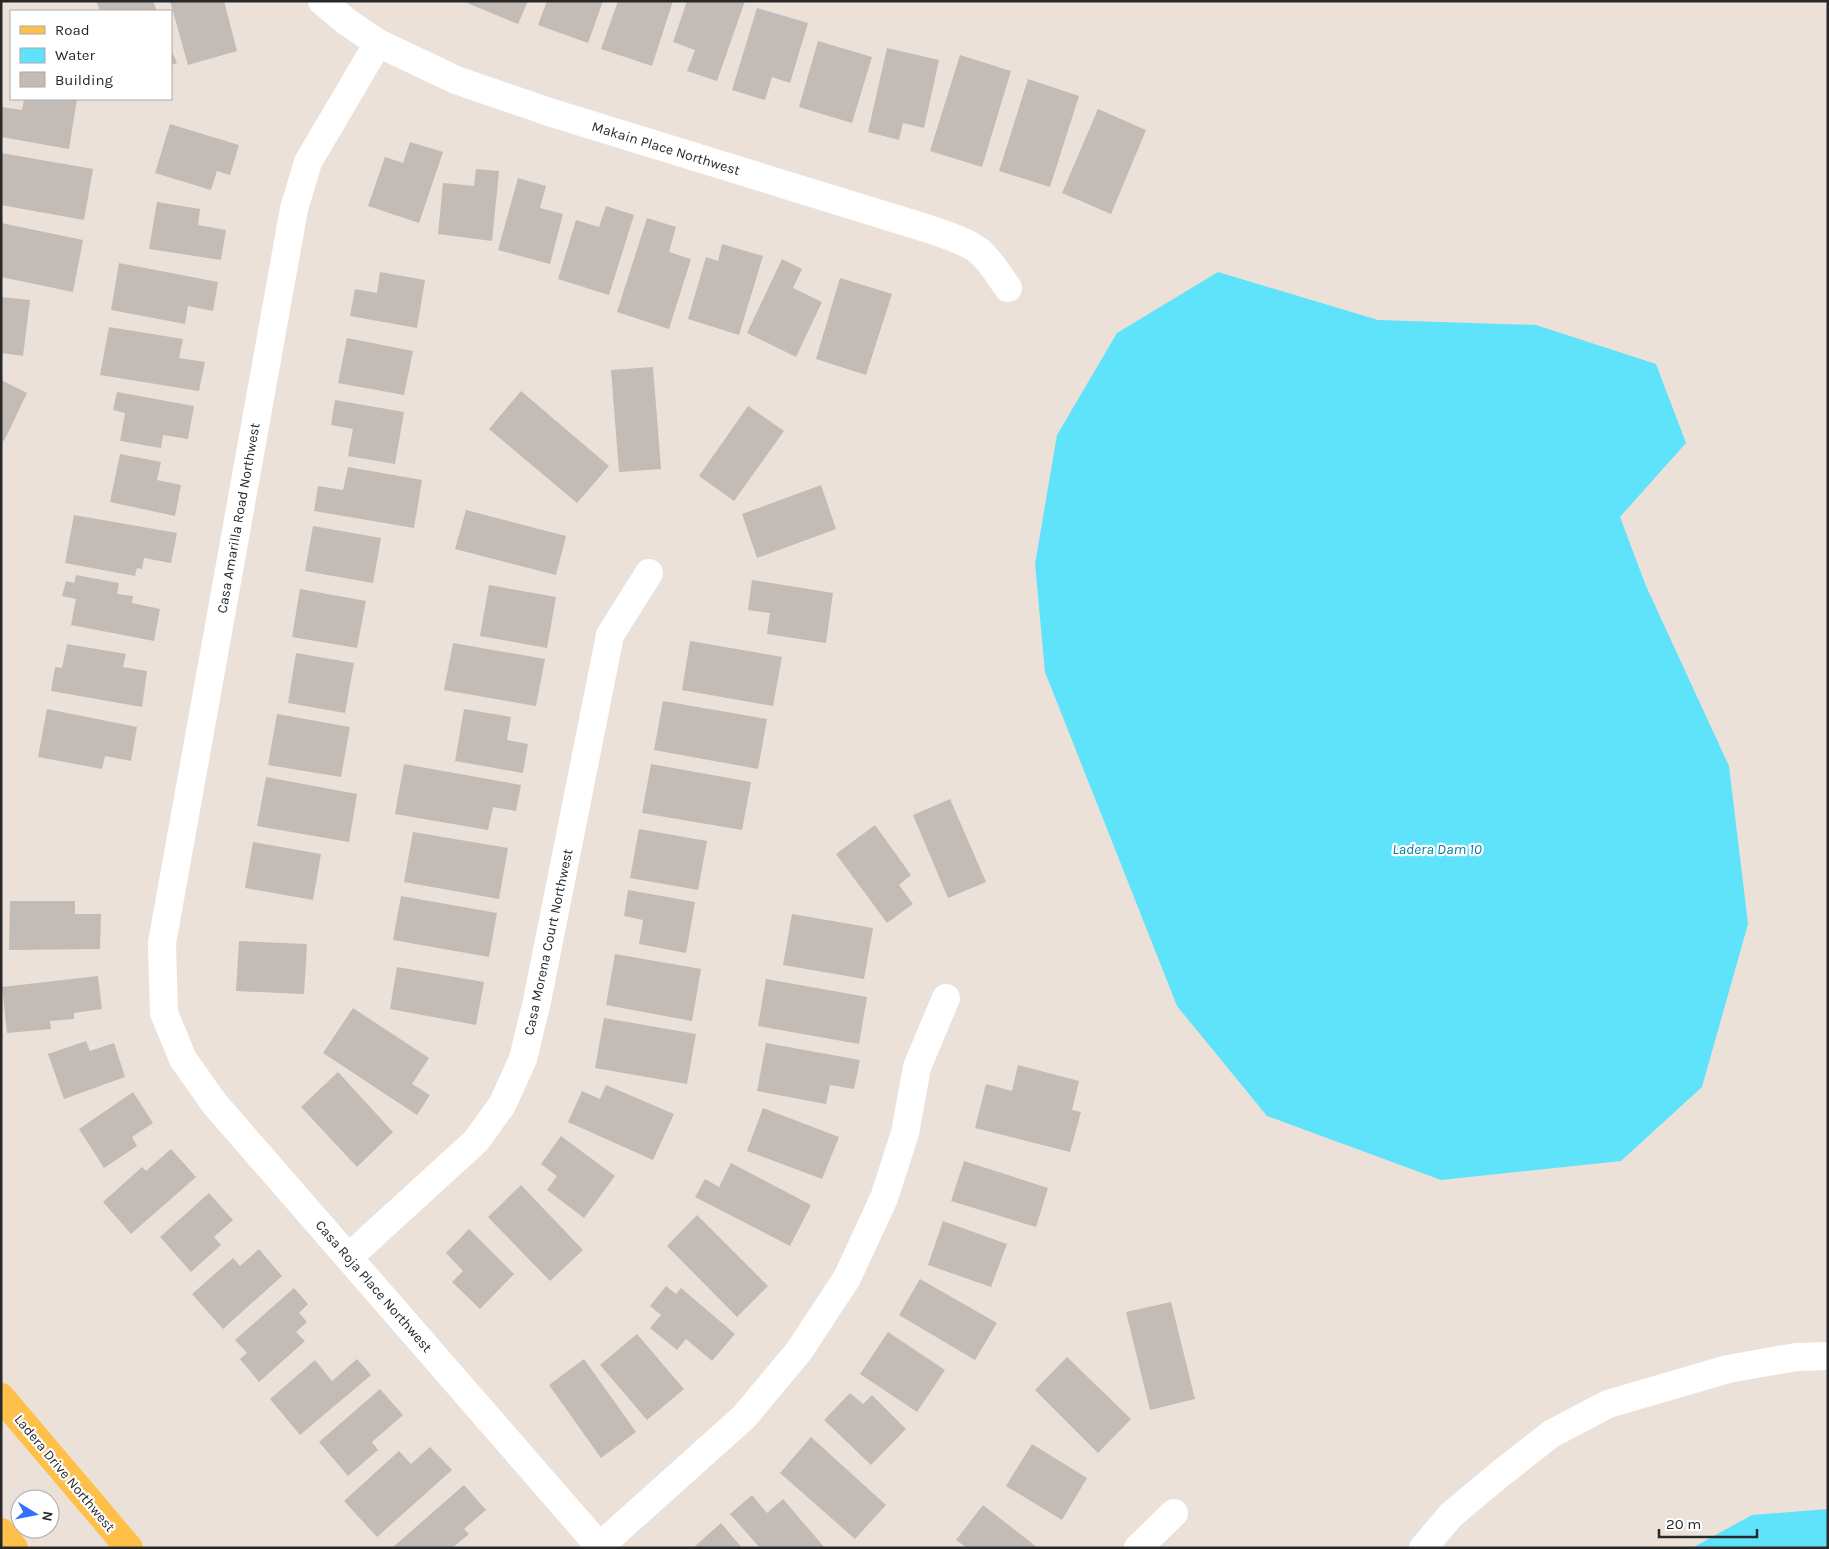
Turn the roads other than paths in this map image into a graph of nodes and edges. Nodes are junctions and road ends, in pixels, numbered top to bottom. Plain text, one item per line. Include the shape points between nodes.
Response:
1 (322, 1) edge
2 (378, 43) junction
3 (1008, 288) dead end
4 (650, 573) dead end
5 (946, 998) dead end
6 (164, 1013) joint
7 (349, 1257) junction
8 (1828, 1356) edge
9 (1, 1397) edge
10 (1174, 1513) dead end
11 (1, 1532) edge
12 (600, 1547) edge
13 (14, 1548) edge
14 (129, 1548) edge
15 (1138, 1548) edge
16 (1423, 1548) edge

1 - 2 street, Makain Place Northwest
2 - 3 street, Makain Place Northwest via 434,71 507,98 958,240 983,255
2 - 6 street, Casa Amarilla Road Northwest via 308,162 294,210 162,943
4 - 7 street, Casa Morena Court Northwest via 610,635 523,1059 502,1105 476,1141
5 - 12 street via 917,1067 904,1133 884,1198 847,1278 800,1351 744,1417
6 - 7 street, Casa Roja Place Northwest via 183,1060 214,1103
7 - 12 street, Casa Roja Place Northwest
8 - 16 street via 1796,1357 1728,1369 1608,1404 1551,1434 1452,1516
9 - 14 main road, Ladera Drive Northwest
10 - 15 street
11 - 13 main road

